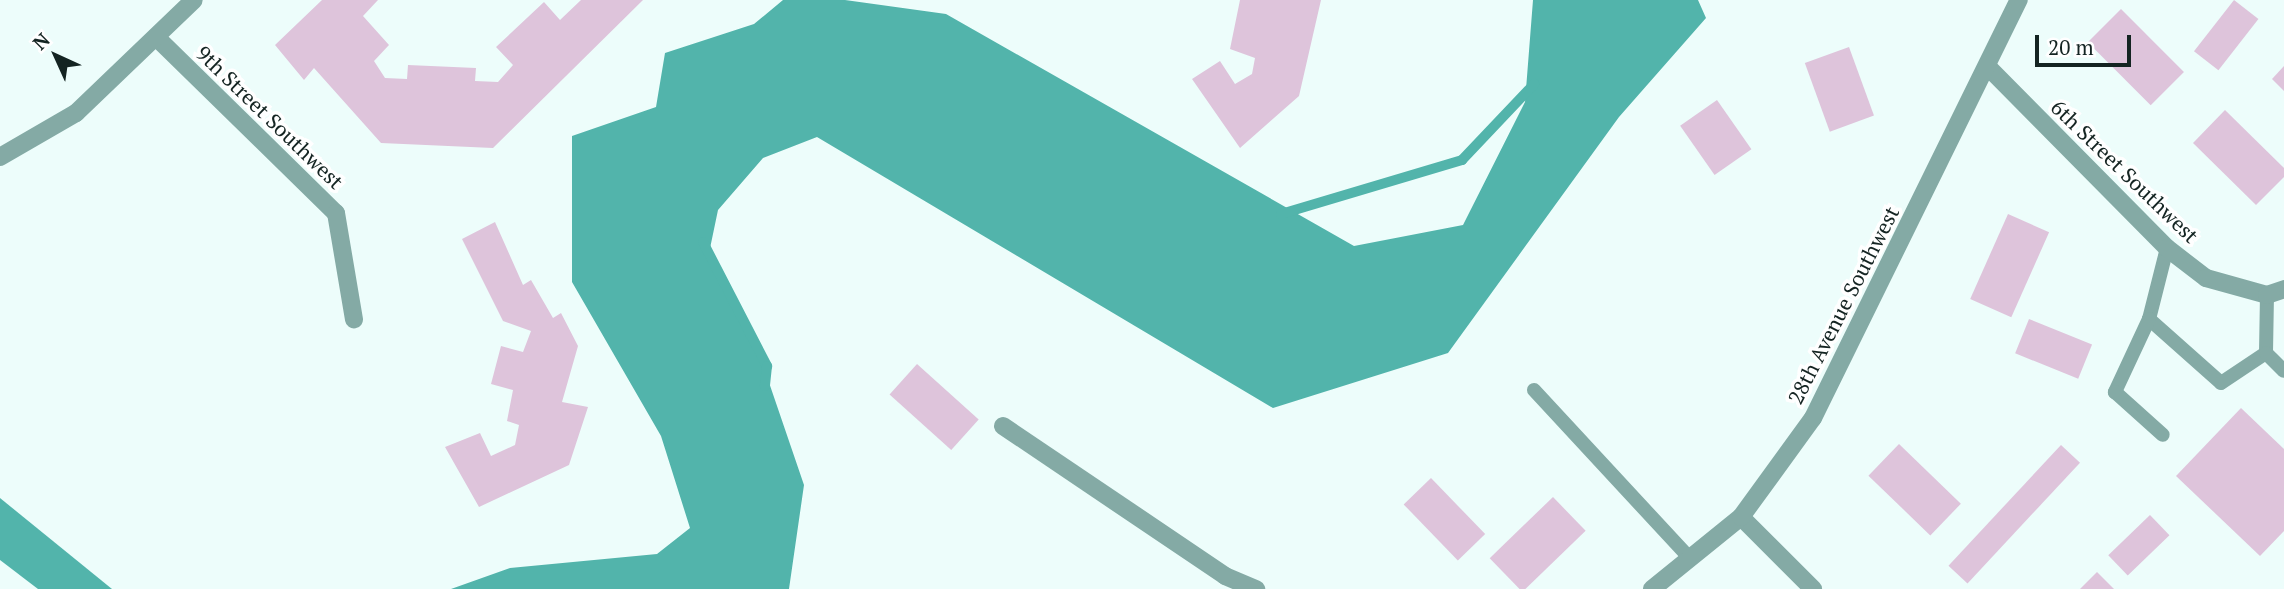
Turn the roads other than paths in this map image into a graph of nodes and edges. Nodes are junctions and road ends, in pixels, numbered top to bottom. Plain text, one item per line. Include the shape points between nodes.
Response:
1 (194, 0) edge
2 (2020, 0) edge
3 (156, 37) junction
4 (1987, 66) junction
5 (0, 157) edge
6 (2167, 248) junction
7 (2276, 292) edge
8 (354, 319) dead end
9 (2150, 319) junction
10 (2266, 353) junction
11 (2284, 371) edge
12 (1534, 390) dead end
13 (1003, 426) dead end
14 (2163, 435) dead end
15 (1741, 517) junction
16 (1687, 555) junction
17 (1255, 589) edge
18 (1652, 589) edge
19 (1813, 589) edge

1 - 3 street
2 - 4 street, 28th Avenue Southwest
3 - 5 street via 76,113
3 - 8 street, 9th Street Southwest via 336,213
4 - 6 street, 6th Street Southwest
4 - 15 street, 28th Avenue Southwest via 1813,418
6 - 7 street, 6th Street Southwest via 2206,278 2242,290
6 - 9 lane
7 - 10 lane
9 - 10 lane via 2221,383
9 - 14 lane via 2115,392
10 - 11 lane
12 - 16 lane
13 - 17 street via 1225,576
15 - 16 street, 28th Avenue Southwest
15 - 19 street
16 - 18 street, 28th Avenue Southwest

